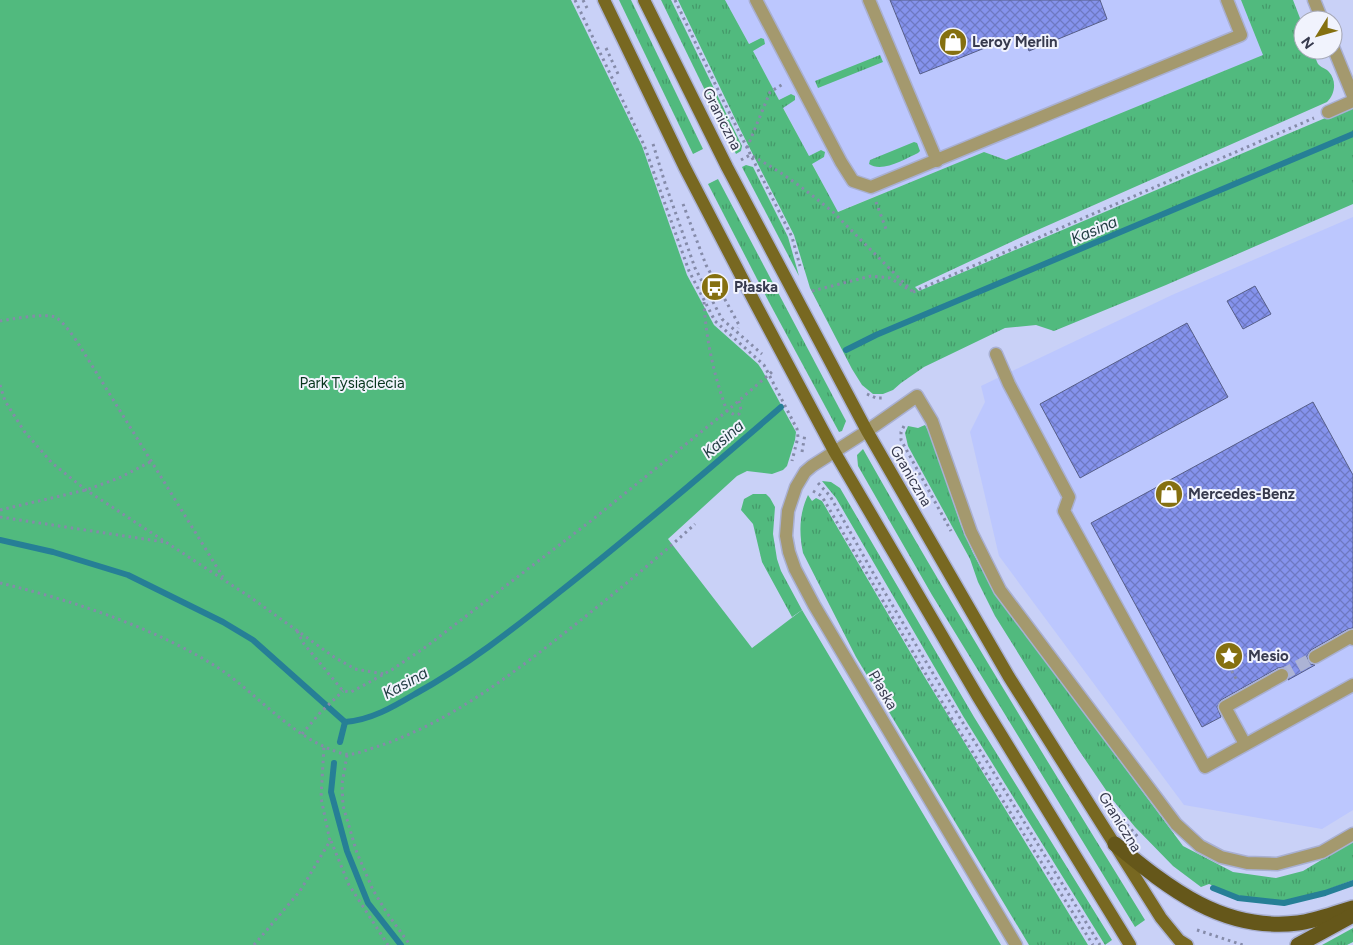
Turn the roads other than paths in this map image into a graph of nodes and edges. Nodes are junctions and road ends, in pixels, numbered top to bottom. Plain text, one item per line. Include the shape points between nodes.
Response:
1 (604, 0) edge
2 (644, 0) edge
3 (756, 0) edge
4 (869, 0) edge
5 (1227, 0) edge
6 (1338, 60) edge
7 (1353, 96) edge
8 (1353, 102) edge
9 (1328, 112) road end
10 (936, 160) junction
11 (996, 354) dead end
12 (867, 431) junction
13 (834, 451) junction
14 (1353, 639) edge
15 (1315, 657) tunnel mouth
16 (1282, 675) tunnel mouth
17 (1353, 685) edge
18 (1245, 744) junction
19 (1353, 834) edge
20 (1115, 844) junction
21 (1353, 908) edge
22 (1353, 915) edge
23 (1016, 945) edge
24 (1130, 945) edge
25 (1187, 945) edge
26 (1298, 945) edge

1 - 13 main road via 684,166
2 - 12 main road, Graniczna via 727,167
3 - 10 street via 854,181 871,187
4 - 10 street
5 - 10 street via 1241,35
6 - 7 street
8 - 9 street
11 - 18 street via 1069,497 1064,511 1204,766
12 - 13 street, Płaska
12 - 19 street, Płaska via 917,396 932,420 971,532 1000,590 1152,792 1200,846 1221,857 1247,863 1276,864 1322,852
12 - 20 main road, Graniczna via 1009,677
13 - 23 street, Płaska via 805,472 791,498 786,536 792,561 814,605
13 - 24 main road
14 - 15 street via 1352,636
16 - 18 street via 1225,707
17 - 18 street
20 - 21 highway via 1185,896 1209,910 1238,920 1265,924 1299,923
20 - 25 main road, Graniczna via 1161,918
22 - 26 highway

